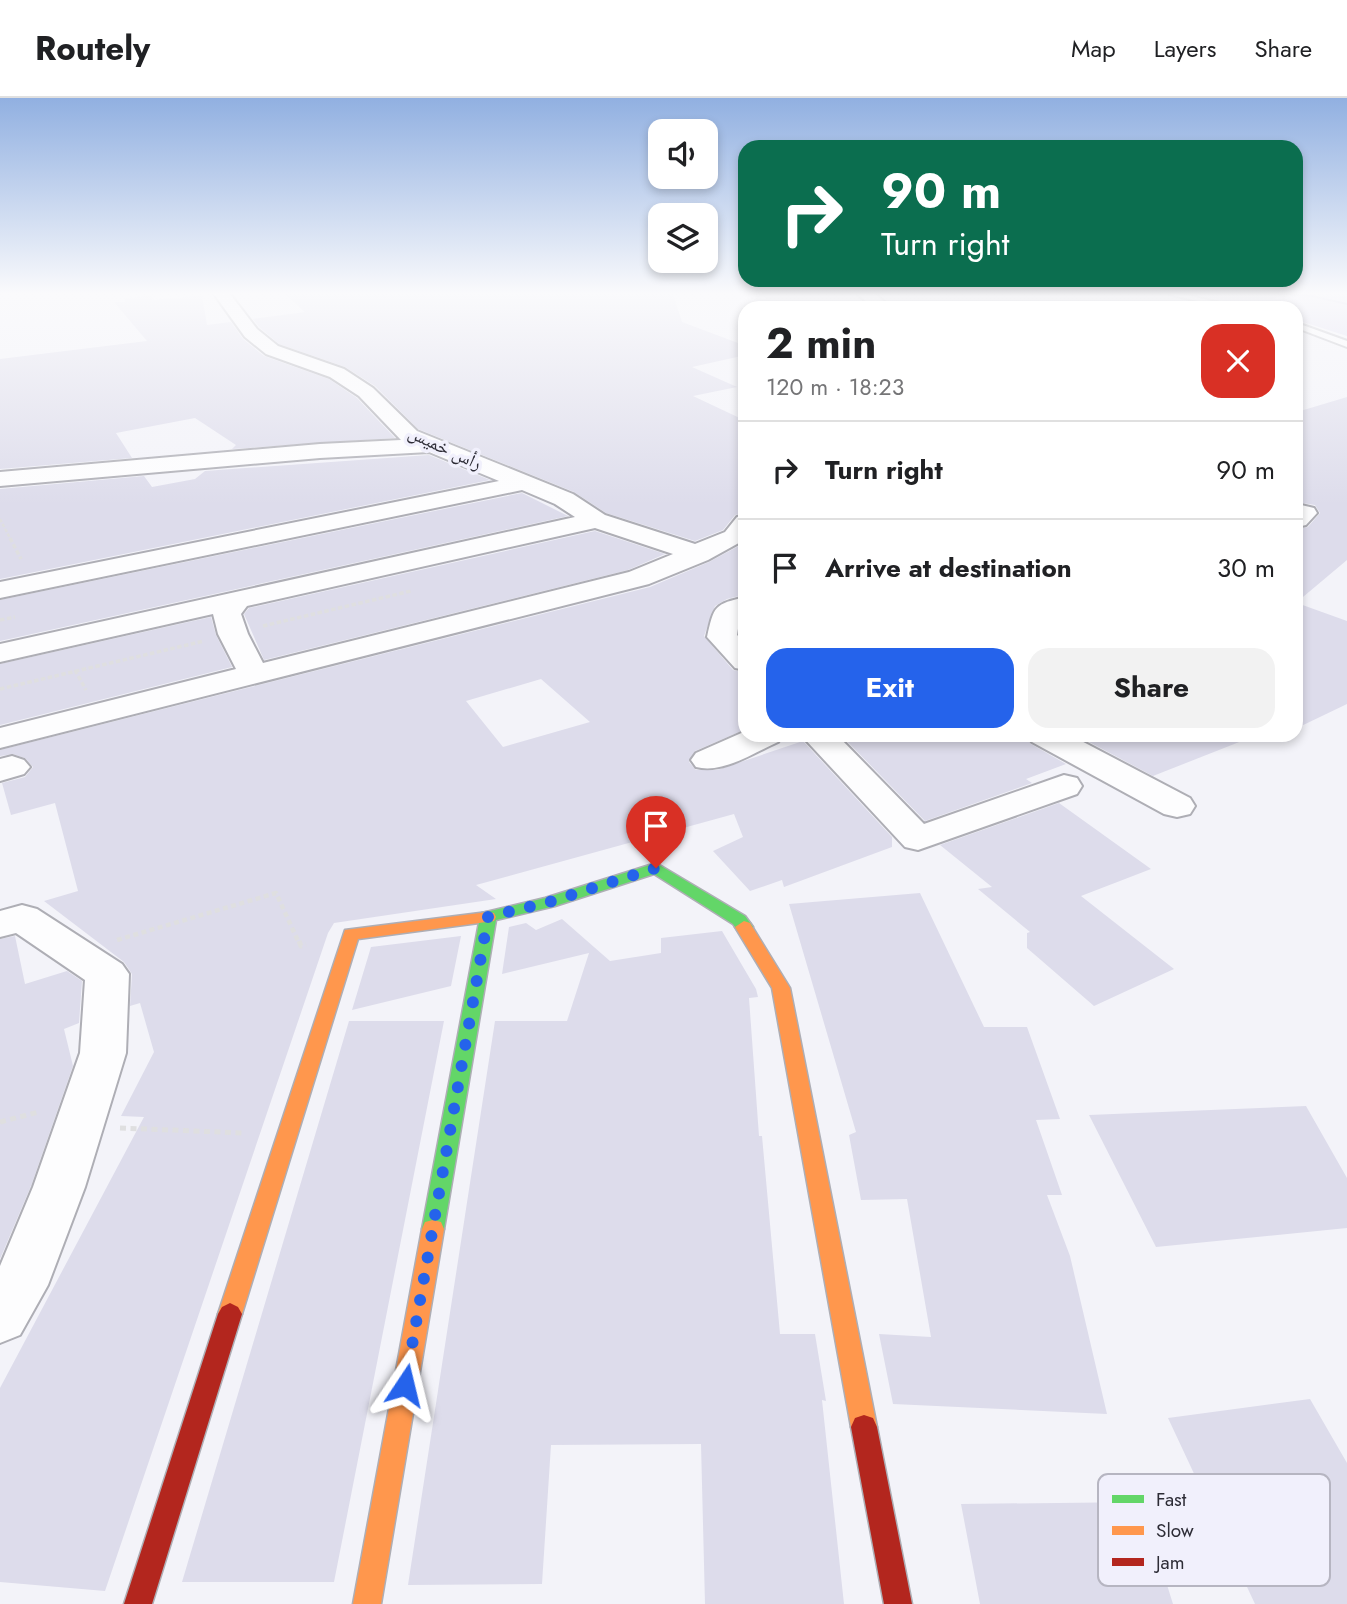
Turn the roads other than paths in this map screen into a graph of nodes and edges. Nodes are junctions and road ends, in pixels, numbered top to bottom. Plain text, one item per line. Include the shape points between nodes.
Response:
1 (312, 364) edge
2 (436, 445) junction
3 (0, 480) edge
4 (522, 483) junction
5 (596, 520) junction
6 (738, 532) edge
7 (710, 549) junction
8 (738, 558) edge
9 (0, 590) edge
10 (237, 600) junction
11 (738, 608) edge
12 (0, 653) edge
13 (738, 653) edge
14 (254, 674) junction
15 (750, 742) edge
16 (825, 742) edge
17 (1057, 742) edge
18 (4, 758) edge
19 (708, 760) dead end
20 (1064, 786) dead end
21 (1177, 806) dead end
22 (488, 917) junction
23 (0, 924) edge
24 (0, 1317) edge
25 (138, 1604) edge
26 (367, 1604) edge
27 (898, 1604) edge

1 - 2 street, رأس خميس via 337,373 366,392 409,436
2 - 3 street
2 - 4 street, رأس خميس
4 - 5 street, رأس خميس via 564,499
4 - 9 street
5 - 7 street, رأس خميس
5 - 10 street
6 - 7 street
7 - 8 street, رأس خميس
7 - 14 street via 639,579
10 - 12 street
10 - 14 street via 226,614
11 - 13 street via 727,611 722,637
14 - 18 street
15 - 19 street
16 - 20 street via 918,839
17 - 21 street
22 - 25 street via 351,934
22 - 26 street
22 - 27 street via 656,868 739,920 780,988
23 - 24 street via 22,918 107,974 103,1053 59,1187 24,1275

